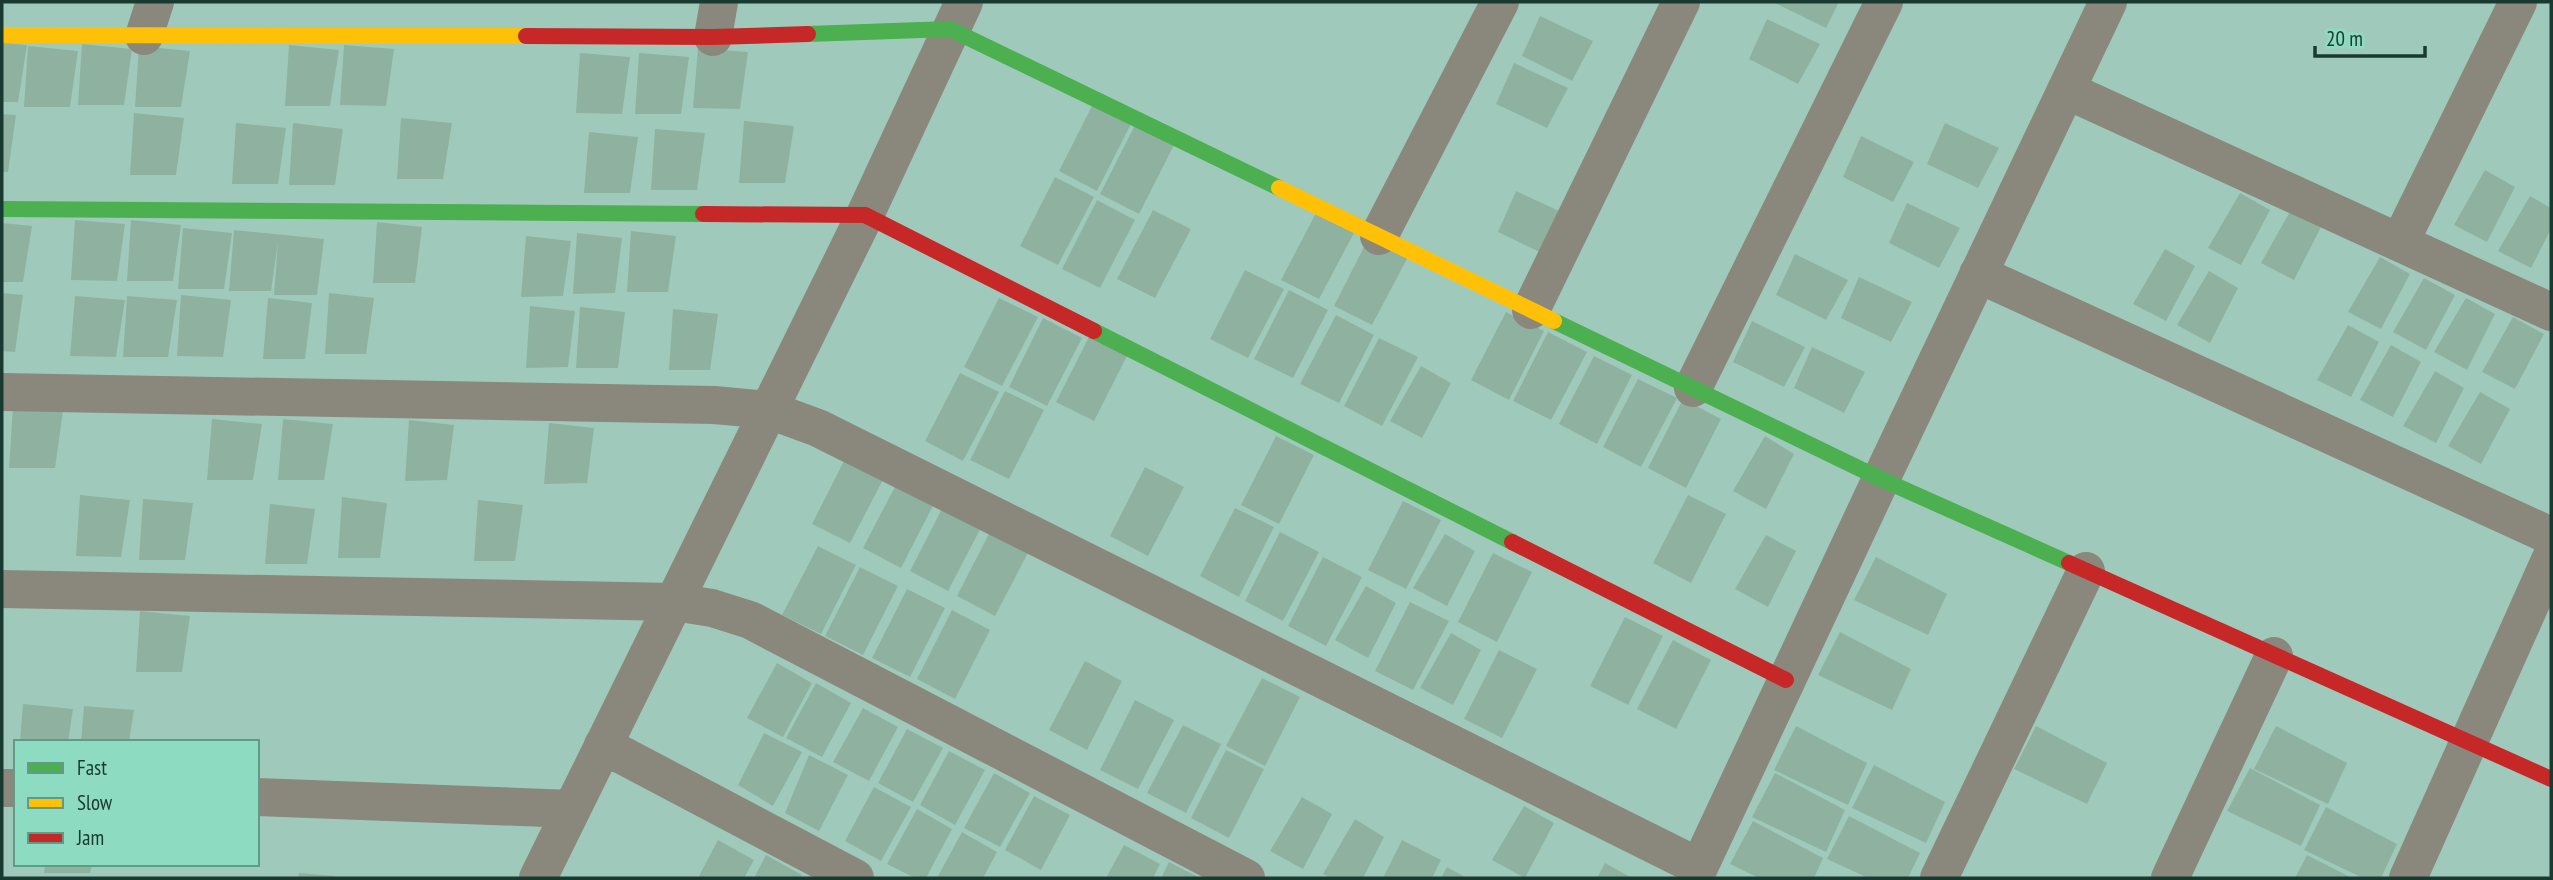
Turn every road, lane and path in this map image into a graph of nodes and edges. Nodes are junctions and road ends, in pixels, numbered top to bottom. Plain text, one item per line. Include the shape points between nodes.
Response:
1 (1500, 2) edge
2 (1679, 2) edge
3 (1884, 2) edge
4 (2108, 2) edge
5 (2518, 2) edge
6 (957, 15) edge
7 (149, 19) edge
8 (716, 19) edge
9 (2, 35) edge
10 (2066, 90) junction
11 (2, 209) edge
12 (865, 215) junction
13 (1379, 236) junction
14 (2400, 242) junction
15 (1978, 274) junction
16 (1531, 310) junction
17 (2551, 312) edge
18 (1693, 388) junction
19 (2, 391) edge
20 (769, 410) junction
21 (1881, 479) junction
22 (2551, 536) edge
23 (2551, 558) edge
24 (2086, 571) junction
25 (2, 589) edge
26 (674, 602) junction
27 (2274, 656) junction
28 (1786, 680) junction
29 (2469, 743) junction
30 (603, 746) junction
31 (2551, 779) edge
32 (259, 797) edge
33 (572, 809) junction
34 (1697, 873) edge
35 (538, 878) edge
36 (855, 878) edge
37 (1246, 878) edge
38 (1939, 878) edge
39 (2170, 878) edge
40 (2409, 878) edge

1 - 13 street
2 - 16 street
3 - 18 street
4 - 10 street
5 - 14 street
6 - 8 street
6 - 12 street
6 - 13 street
7 - 8 street
7 - 9 street
10 - 14 street
10 - 15 street
11 - 12 street
12 - 20 street
12 - 28 street
13 - 16 street
14 - 17 street
15 - 21 street
15 - 22 street
16 - 18 street
18 - 21 street
19 - 20 street via 714,405
20 - 26 street
20 - 34 street via 818,428
21 - 24 street
21 - 28 street
23 - 29 street
24 - 27 street
24 - 38 street
25 - 26 street
26 - 30 street
26 - 37 street via 750,620
27 - 29 street
27 - 39 street
28 - 34 street
29 - 31 street
29 - 40 street
30 - 33 street
30 - 36 street
32 - 33 street
33 - 35 street

